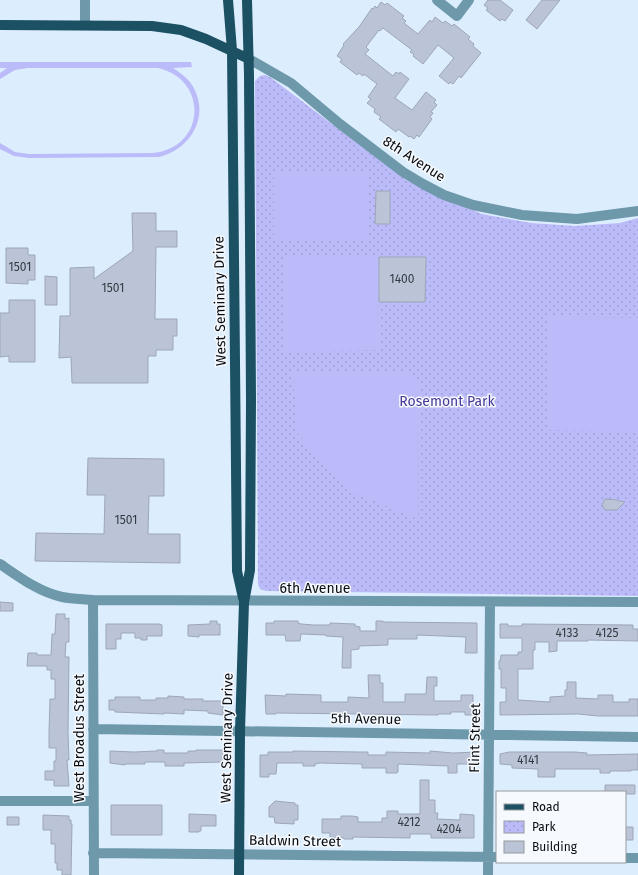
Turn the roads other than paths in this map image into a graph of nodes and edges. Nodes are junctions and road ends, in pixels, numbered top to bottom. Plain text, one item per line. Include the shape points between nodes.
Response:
1 (85, 0) edge
2 (228, 0) edge
3 (247, 0) edge
4 (437, 0) edge
5 (470, 0) edge
6 (0, 24) edge
7 (85, 24) junction
8 (232, 50) junction
9 (249, 59) junction
10 (233, 197) junction
11 (250, 197) junction
12 (638, 211) edge
13 (235, 400) junction
14 (251, 400) junction
15 (0, 564) edge
16 (93, 600) junction
17 (244, 602) junction
18 (490, 602) junction
19 (638, 602) edge
20 (93, 729) junction
21 (240, 731) junction
22 (489, 735) junction
23 (638, 737) edge
24 (0, 802) edge
25 (93, 802) junction
26 (94, 853) junction
27 (239, 854) junction
28 (492, 857) edge
29 (626, 858) edge
30 (638, 858) edge
31 (94, 875) edge
32 (239, 875) edge
33 (488, 875) edge

1 - 7 street
2 - 8 main road, West Seminary Drive
3 - 9 main road, West Seminary Drive
4 - 5 street via 457,16
6 - 7 main road
7 - 8 main road via 152,26 181,30
8 - 9 main road
8 - 10 main road, West Seminary Drive
9 - 11 main road, West Seminary Drive
9 - 12 street, 8th Avenue via 291,83 403,172 444,195 473,205 522,215 577,219
10 - 11 main road
10 - 13 main road, West Seminary Drive
11 - 14 main road, West Seminary Drive
13 - 14 main road
13 - 17 main road, West Seminary Drive via 237,571
14 - 17 main road, West Seminary Drive via 250,570
15 - 16 street, 6th Avenue via 29,584 50,593
16 - 17 street, 6th Avenue
16 - 20 street, West Broadus Street
17 - 18 street, 6th Avenue
17 - 21 main road, West Seminary Drive
18 - 19 street, 6th Avenue
18 - 22 street, Flint Street
20 - 21 street, 5th Avenue
20 - 25 street, West Broadus Street
21 - 22 street, 5th Avenue
21 - 27 main road, West Seminary Drive
22 - 23 street, 5th Avenue
22 - 28 street, Flint Street
24 - 25 street
25 - 26 street, West Broadus Street
26 - 27 street, Baldwin Street
26 - 31 street, West Broadus Street
27 - 28 street, Baldwin Street
27 - 32 main road, West Seminary Drive
28 - 33 street, Flint Street
29 - 30 street

